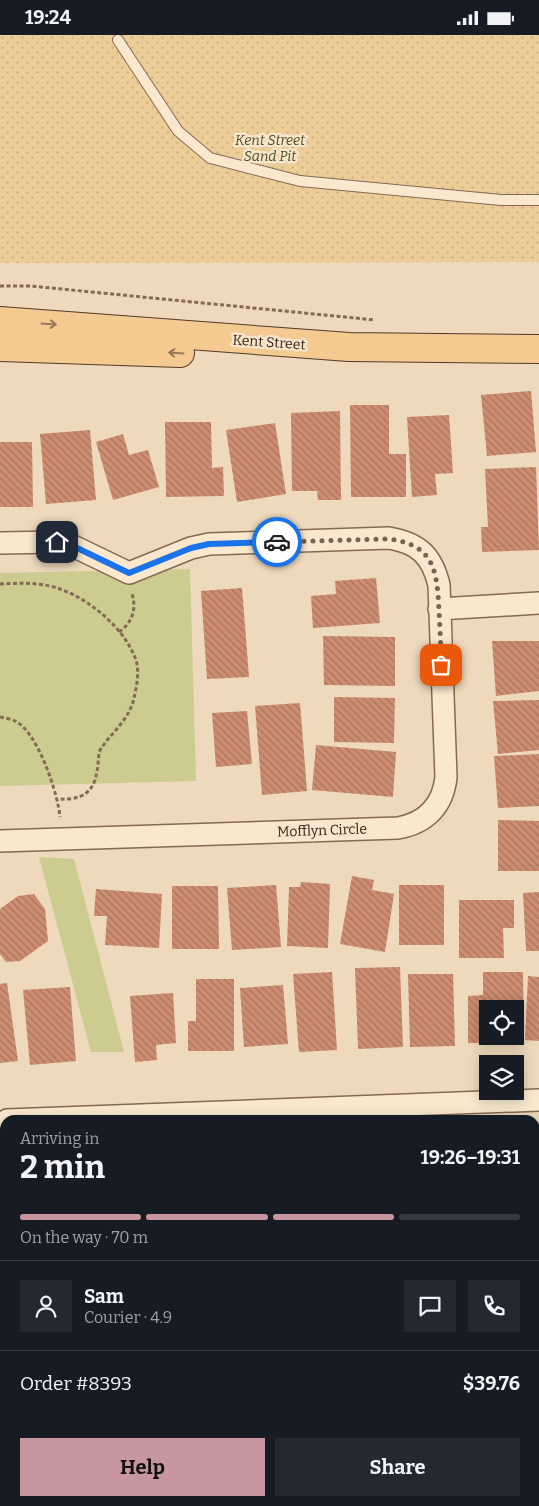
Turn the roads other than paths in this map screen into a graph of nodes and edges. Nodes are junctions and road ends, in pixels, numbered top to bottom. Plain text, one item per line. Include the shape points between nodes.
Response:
1 (118, 40) dead end
2 (539, 200) edge
3 (0, 321) edge
4 (0, 347) edge
5 (539, 349) edge
6 (539, 365) edge
7 (0, 543) edge
8 (539, 603) edge
9 (439, 609) junction
10 (0, 841) edge
11 (539, 1100) edge
12 (139, 1115) edge

1 - 2 lane via 178,131 210,158 300,181 501,200
3 -> 5 main road, Kent Street via 349,347
6 -> 4 main road, Kent Street via 321,362 145,351
7 - 9 street, Mofflyn Circle via 57,542 71,545 129,573 209,544 405,541 420,549 435,571 439,585
8 - 9 street
9 - 10 street, Mofflyn Circle via 446,777 441,799 424,820 398,828
11 - 12 street

